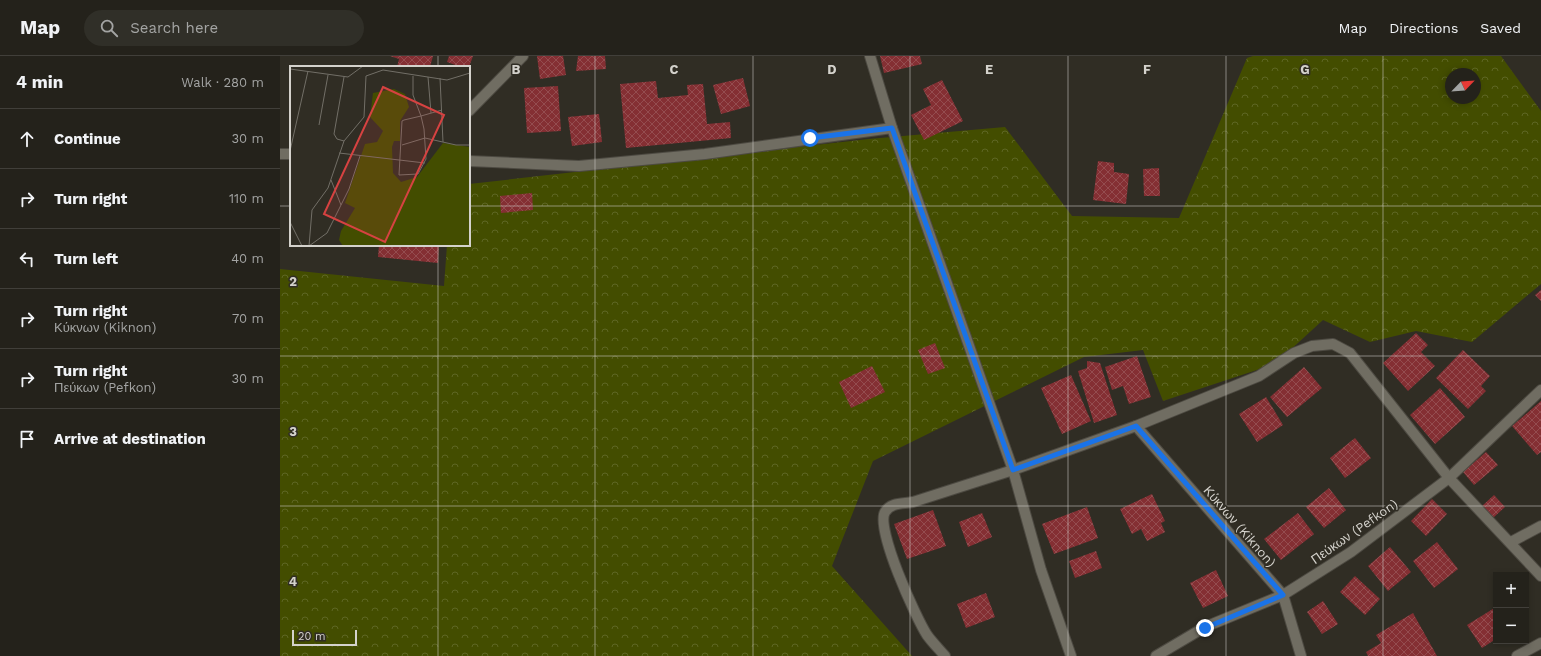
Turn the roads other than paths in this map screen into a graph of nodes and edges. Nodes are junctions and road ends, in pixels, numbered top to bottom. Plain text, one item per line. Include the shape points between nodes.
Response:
1 (523, 56) edge
2 (870, 56) edge
3 (470, 110) edge
4 (892, 128) junction
5 (470, 162) edge
6 (1541, 390) edge
7 (1136, 426) junction
8 (1013, 470) junction
9 (1449, 478) junction
10 (1541, 526) edge
11 (1511, 542) junction
12 (1541, 576) edge
13 (1283, 595) junction
14 (1541, 643) edge
15 (945, 656) edge
16 (1071, 656) edge
17 (1156, 656) edge
18 (1301, 656) edge
19 (1517, 656) edge

1 - 3 street
2 - 4 street
4 - 5 street via 705,154 579,166
4 - 8 street
6 - 9 street, Πεύκων (Pefkon)
7 - 8 street
7 - 9 street via 1259,376 1294,353 1312,346 1333,344 1350,353
7 - 13 street, Κύκνων (Kiknon)
8 - 15 street via 913,502 896,504 885,512 882,519 902,582 927,635
8 - 16 street via 1041,570
9 - 11 street
9 - 13 street, Πεύκων (Pefkon) via 1351,552
10 - 11 street
11 - 12 street
13 - 17 street, Πεύκων (Pefkon) via 1205,628
13 - 18 street, Κύκνων (Kiknon)
14 - 19 street

